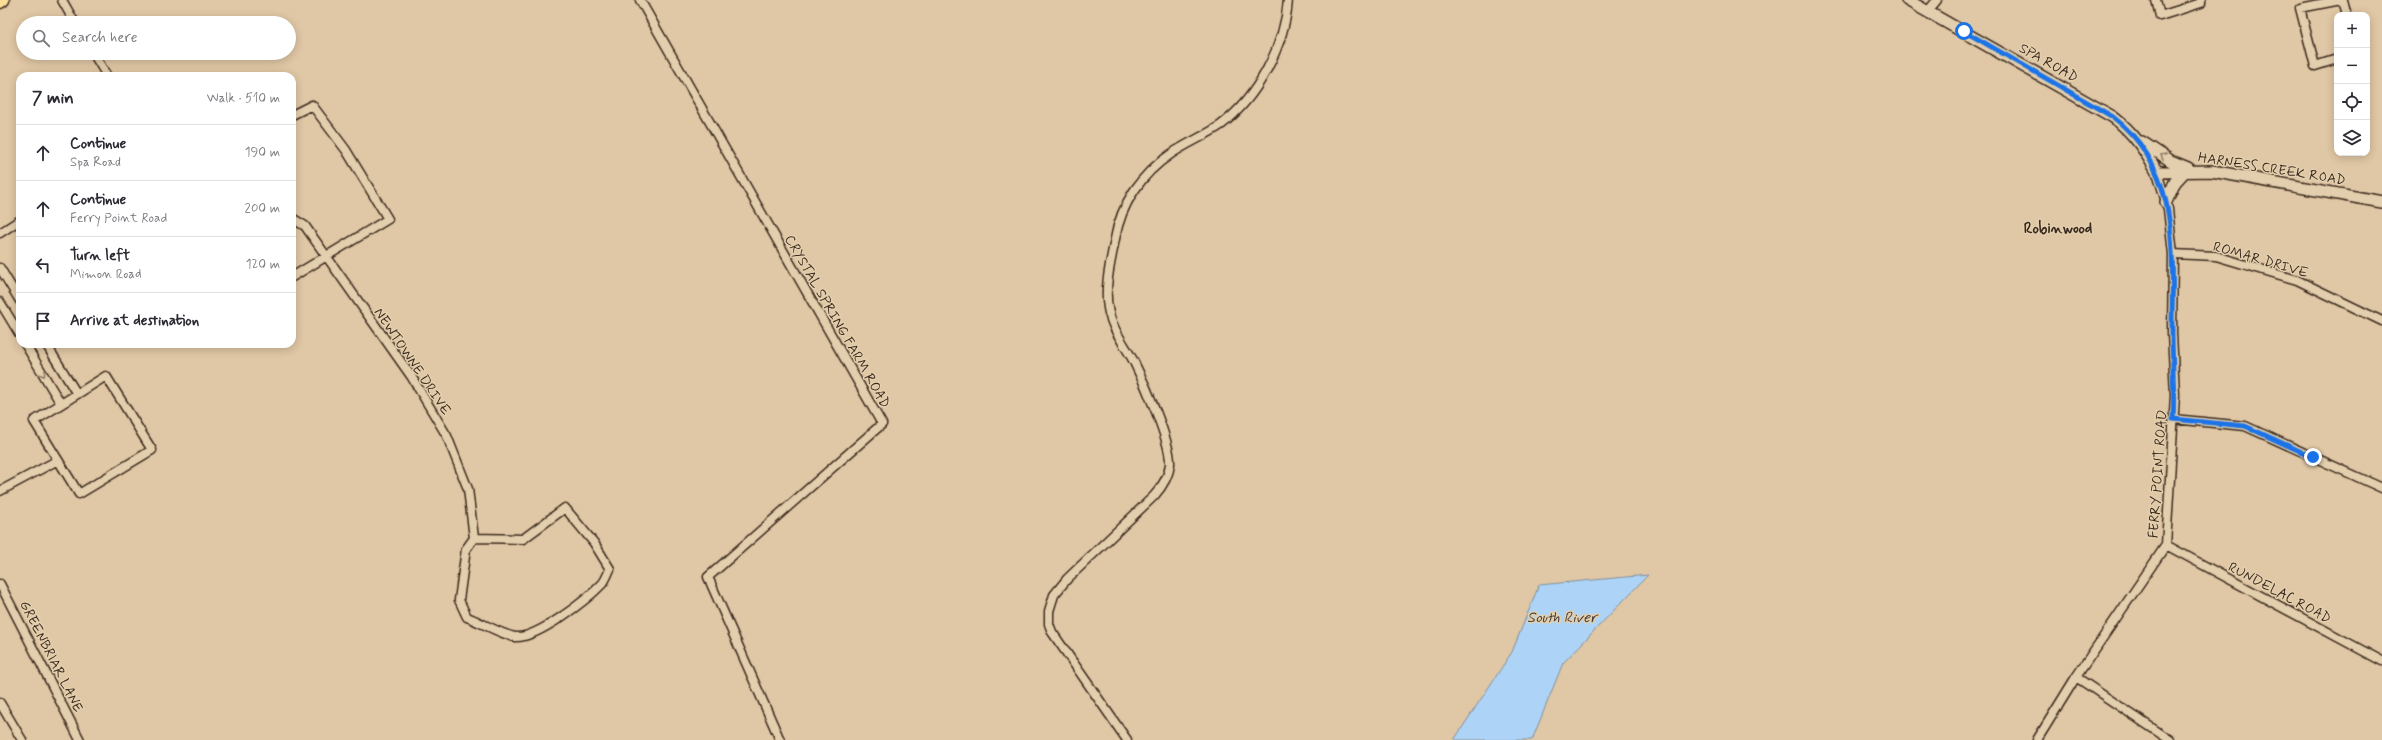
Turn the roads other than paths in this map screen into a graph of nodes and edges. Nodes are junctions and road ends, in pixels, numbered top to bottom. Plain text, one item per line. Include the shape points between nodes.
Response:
1 (4, 0) edge
2 (62, 0) edge
3 (640, 0) edge
4 (1288, 0) edge
5 (1907, 0) edge
6 (1937, 0) edge
7 (2156, 0) edge
8 (2201, 0) edge
9 (2342, 0) edge
10 (0, 2) edge
11 (1928, 11) junction
12 (2346, 12) edge
13 (71, 16) edge
14 (97, 60) edge
15 (2334, 60) edge
16 (104, 72) edge
17 (296, 113) edge
18 (2137, 139) junction
19 (2189, 170) junction
20 (2157, 172) junction
21 (2166, 202) junction
22 (2382, 202) edge
23 (296, 220) edge
24 (16, 223) edge
25 (0, 233) edge
26 (2173, 254) junction
27 (326, 256) junction
28 (0, 268) edge
29 (296, 275) edge
30 (16, 294) edge
31 (0, 302) edge
32 (2382, 321) edge
33 (16, 328) edge
34 (27, 348) edge
35 (48, 348) edge
36 (77, 394) junction
37 (61, 404) junction
38 (2173, 419) junction
39 (58, 460) junction
40 (2382, 488) edge
41 (0, 491) edge
42 (474, 538) junction
43 (2166, 545) junction
44 (0, 584) edge
45 (2382, 661) edge
46 (2076, 677) junction
47 (1, 707) edge
48 (22, 740) edge
49 (80, 740) edge
50 (780, 740) edge
51 (1127, 740) edge
52 (2037, 740) edge
53 (2170, 740) edge

1 - 10 main road
2 - 13 street
3 - 50 street, CRYSTAL SPRING FARM ROAD via 882,424 708,577
4 - 51 street via 1276,50 1255,88 1221,124 1170,154 1156,166 1126,201 1118,225 1108,287 1108,308 1118,334 1135,363 1156,416 1170,455 1169,473 1161,489 1061,587 1050,606 1048,618 1056,638
5 - 11 street, SPA ROAD
6 - 11 street
7 - 8 street via 2160,16 2201,3
9 - 12 street
9 - 15 street via 2300,8 2315,66
11 - 18 street, SPA ROAD via 2095,105 2129,129
14 - 16 street
17 - 27 street via 312,105 346,150 388,219
19 -> 18 street
18 - 20 street, SPA ROAD
19 - 20 street, HARNESS CREEK ROAD
19 - 21 street via 2175,182
19 - 22 street, HARNESS CREEK ROAD via 2212,171
20 - 21 street, FERRY POINT ROAD
21 - 26 street, FERRY POINT ROAD
23 - 27 street, NEWTOWNE DRIVE via 305,226
24 - 25 street
26 - 32 street, ROMAR DRIVE via 2216,256 2297,280
26 - 38 street, FERRY POINT ROAD
27 - 29 street
27 - 42 street, NEWTOWNE DRIVE via 411,376 447,436 468,489
28 - 30 street
31 - 33 street
34 -> 37 street
35 - 36 street
36 - 37 street
36 - 39 street via 106,376 152,450 79,494
37 - 39 street via 34,421
38 - 40 street via 2245,426
38 - 43 street, FERRY POINT ROAD
39 - 41 street
42 - 42 street via 523,539 565,508 594,543 610,569 604,582 556,620 529,636 514,637 467,617 459,600 466,549
43 - 45 street, RUNDELAC ROAD
43 - 46 street, FERRY POINT ROAD
44 - 49 street, GREENBRIAR LANE
46 - 52 street, FERRY POINT ROAD
46 - 53 street
47 - 48 street

